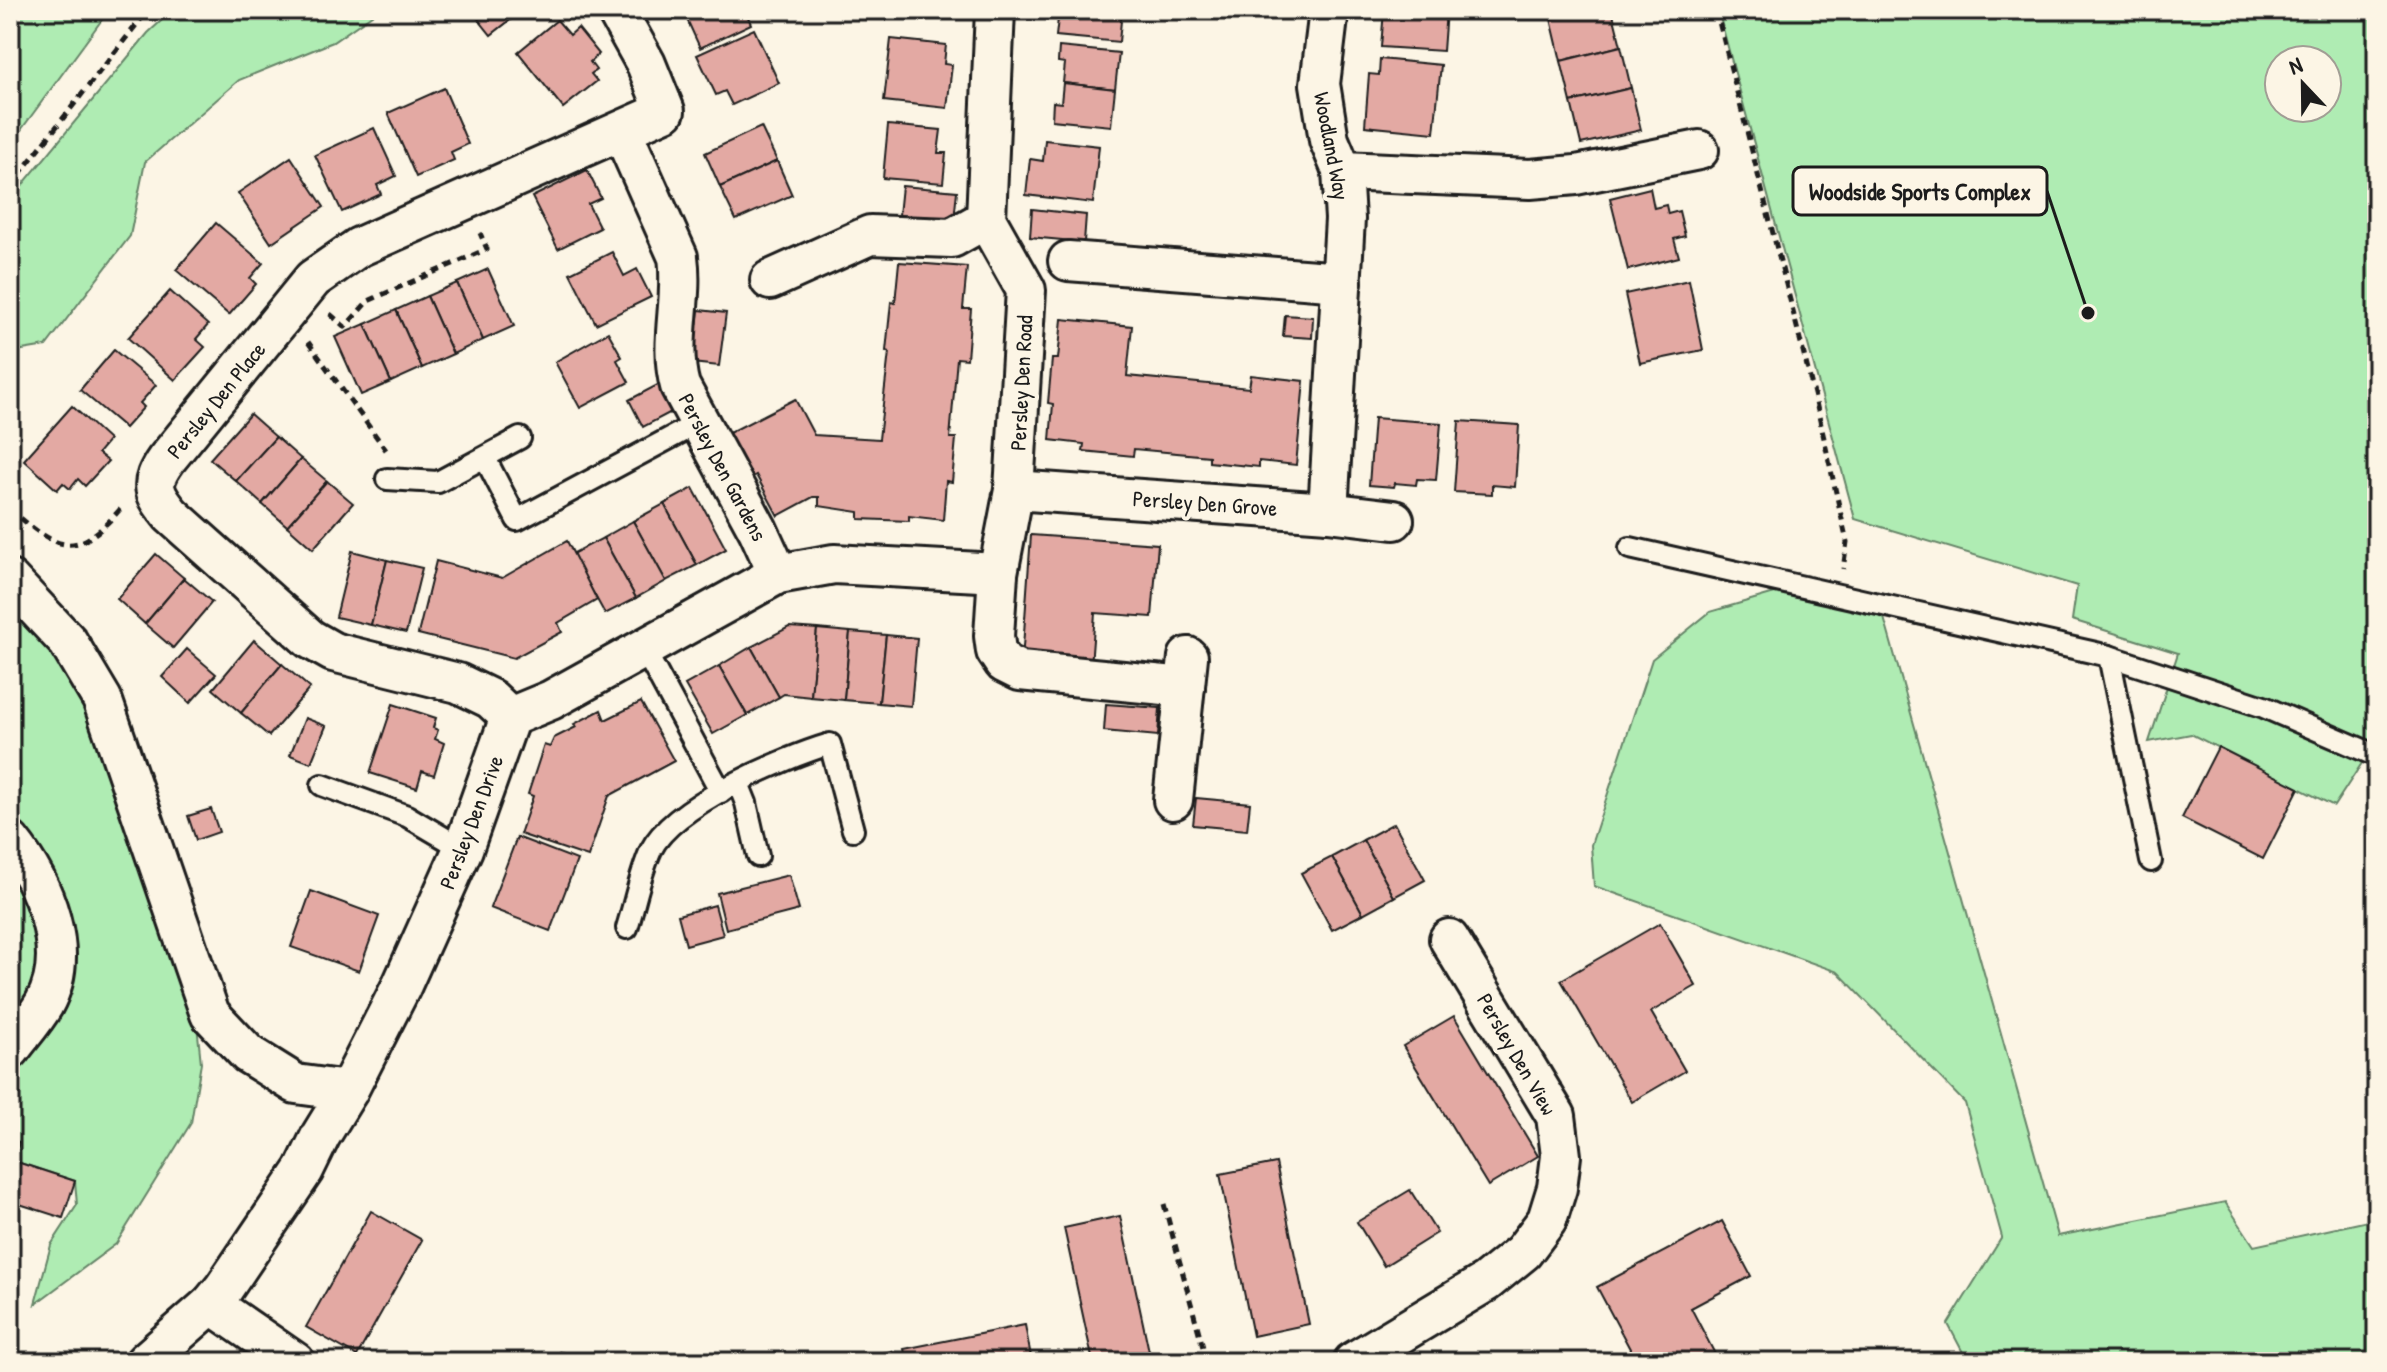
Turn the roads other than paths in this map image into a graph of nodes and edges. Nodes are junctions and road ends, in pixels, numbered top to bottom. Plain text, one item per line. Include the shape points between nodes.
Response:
1 (616, 10) edge
2 (995, 10) edge
3 (1329, 10) edge
4 (622, 131) junction
5 (1699, 150) dead end
6 (1342, 171) junction
7 (986, 219) junction
8 (1068, 261) dead end
9 (770, 280) dead end
10 (1342, 282) junction
11 (700, 422) junction
12 (520, 438) dead end
13 (485, 458) junction
14 (387, 479) road end
15 (1014, 490) junction
16 (1328, 512) junction
17 (1394, 520) dead end
18 (1630, 548) dead end
19 (998, 573) junction
20 (778, 574) junction
21 (10, 580) edge
22 (644, 649) junction
23 (2109, 656) junction
24 (510, 717) junction
25 (2377, 756) edge
26 (322, 785) dead end
27 (729, 788) junction
28 (1173, 800) dead end
29 (853, 830) dead end
30 (10, 841) edge
31 (463, 849) junction
32 (758, 856) dead end
33 (2151, 861) dead end
34 (627, 928) dead end
35 (1449, 939) dead end
36 (10, 1050) edge
37 (348, 1091) junction
38 (211, 1304) junction
39 (145, 1362) edge
40 (295, 1362) edge
41 (1353, 1362) edge

1 - 4 street, Persley Den Place via 665,111
2 - 7 street
3 - 6 street, Woodland Way via 1320,84 1329,140
4 - 11 street, Persley Den Gardens via 678,257 675,366
4 - 24 street, Persley Den Place via 359,247 313,279 166,460 153,487 171,515 310,639 333,652 458,683 491,699
5 - 6 street via 1530,179
6 - 10 street, Woodland Way
7 - 9 street via 952,238 870,235
7 - 15 street, Persley Den Road via 1026,290
8 - 10 street
10 - 16 street, Woodland Way
11 - 13 lane via 517,520
11 - 20 street, Persley Den Gardens
12 - 13 lane
13 - 14 lane via 438,482
15 - 16 street, Persley Den Grove
15 - 19 street, Persley Den Road
16 - 17 street, Persley Den Grove
18 - 23 lane
19 - 20 street via 834,564
19 - 28 street, Persley Den Road via 994,636 1004,663 1020,671 1186,672
20 - 22 street
21 - 37 street via 68,642 102,699 210,1014 248,1054 296,1084
22 - 24 street
22 - 27 lane
23 - 25 lane via 2264,707
23 - 33 lane
24 - 31 street, Persley Den Drive
26 - 31 lane via 407,816
27 - 29 lane via 773,764 830,744
27 - 32 lane via 746,803
27 - 34 lane via 667,827 651,851
30 - 36 street via 38,885 52,920 57,959 45,1003
31 - 37 street, Persley Den Drive
35 - 41 street, Persley Den View via 1556,1116 1561,1156 1557,1188 1547,1220 1523,1252 1486,1282
37 - 38 street, Persley Den Drive via 304,1170
38 - 39 street, Persley Den Drive
38 - 40 street

